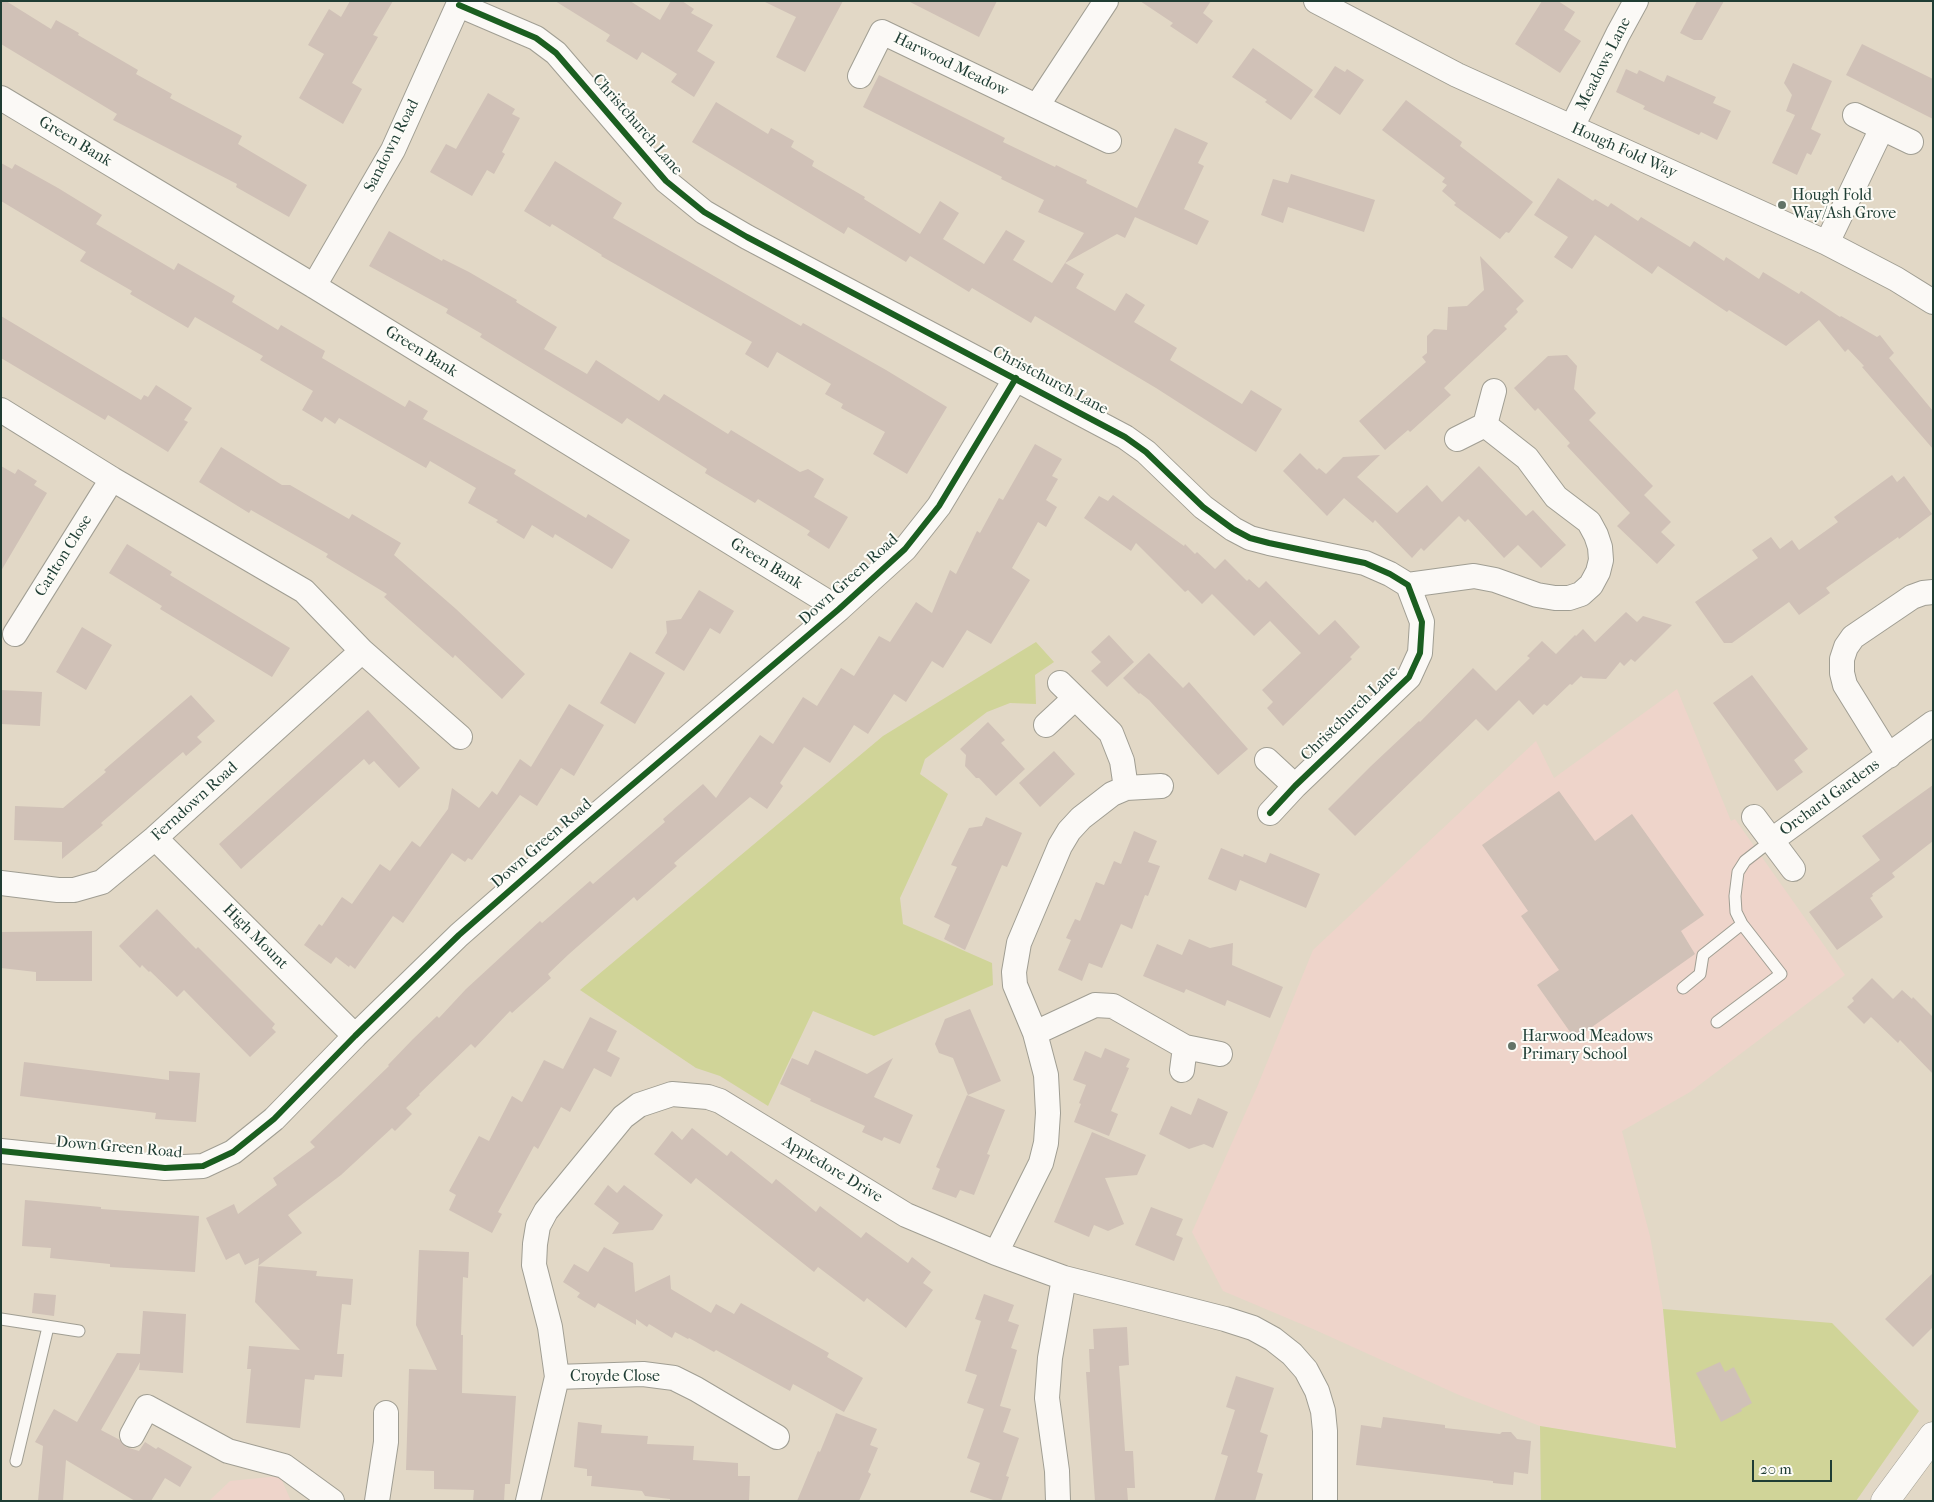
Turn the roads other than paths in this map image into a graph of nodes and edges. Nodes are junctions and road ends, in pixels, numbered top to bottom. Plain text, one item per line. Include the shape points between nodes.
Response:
1 (1106, 1) edge
2 (1316, 1) edge
3 (1636, 1) edge
4 (459, 3) edge
5 (860, 76) dead end
6 (1, 98) edge
7 (1037, 106) junction
8 (1856, 115) dead end
9 (1572, 127) junction
10 (1882, 128) junction
11 (1109, 141) dead end
12 (1911, 142) dead end
13 (1827, 243) junction
14 (314, 286) junction
15 (1933, 302) edge
16 (1016, 378) junction
17 (1494, 391) dead end
18 (1, 410) edge
19 (1485, 425) junction
20 (1457, 439) dead end
21 (112, 479) junction
22 (1408, 585) junction
23 (1933, 592) edge
24 (839, 609) junction
25 (16, 634) edge
26 (362, 652) junction
27 (1933, 722) edge
28 (1046, 724) dead end
29 (460, 737) dead end
30 (1889, 756) junction
31 (1267, 760) dead end
32 (1161, 786) dead end
33 (1295, 786) junction
34 (1126, 788) junction
35 (1270, 813) dead end
36 (1754, 817) dead end
37 (155, 838) junction
38 (1772, 840) junction
39 (1793, 869) dead end
40 (1, 884) edge
41 (1742, 924) junction
42 (1683, 988) dead end
43 (1717, 1022) dead end
44 (1035, 1032) junction
45 (355, 1036) junction
46 (1220, 1054) dead end
47 (1, 1151) edge
48 (996, 1253) junction
49 (1064, 1278) junction
50 (1, 1319) edge
51 (48, 1326) junction
52 (79, 1331) dead end
53 (557, 1378) junction
54 (386, 1413) dead end
55 (132, 1435) dead end
56 (1933, 1436) edge
57 (777, 1439) dead end
58 (16, 1461) dead end
59 (332, 1501) edge
60 (377, 1501) edge
61 (528, 1501) edge
62 (1058, 1501) edge
63 (1325, 1501) edge
64 (1886, 1501) edge

1 - 7 street
2 - 9 street, Hough Fold Way via 1457,75
3 - 9 street, Meadows Lane
4 - 14 street, Sandown Road via 393,150
4 - 16 street, Christchurch Lane via 536,38 556,53 666,181 704,212
5 - 7 street, Harwood Meadow via 882,32
6 - 14 street, Green Bank
7 - 11 street, Harwood Meadow
8 - 10 street
9 - 13 street, Hough Fold Way
10 - 12 street
10 - 13 street
13 - 15 street, Hough Fold Way
14 - 24 street, Green Bank
16 - 22 street, Christchurch Lane via 1125,437 1146,452 1203,507 1250,538 1365,563
16 - 24 street, Down Green Road via 939,506 905,549
17 - 19 street
18 - 21 street
19 - 20 street
19 - 22 street via 1527,458 1556,497 1589,522 1600,547 1598,572 1581,594 1569,598 1537,595 1474,576
21 - 25 street, Carlton Close
21 - 26 street via 304,591
22 - 33 street, Christchurch Lane via 1422,622 1420,653 1409,677
23 - 30 street, Orchard Gardens via 1912,597 1853,637 1842,659 1845,685
24 - 45 street, Down Green Road via 459,935
26 - 29 street
26 - 37 street, Ferndown Road
27 - 30 street, Orchard Gardens
28 - 34 street via 1068,690 1111,733 1122,761
30 - 38 street, Orchard Gardens
31 - 33 street
32 - 34 street
33 - 35 street, Christchurch Lane
34 - 44 street via 1103,801 1069,831 1020,943 1014,972 1015,985
36 - 38 street, Orchard Gardens
37 - 40 street, Ferndown Road via 113,874 88,887 58,890
37 - 45 street, High Mount
38 - 39 street, Orchard Gardens
38 - 41 lane via 1753,853 1738,872 1736,912
41 - 42 lane via 1703,955 1700,974
41 - 43 lane via 1781,974
44 - 46 street via 1095,1005 1113,1006 1184,1058
44 - 48 street via 1046,1075 1046,1143 1041,1163
45 - 47 street, Down Green Road via 274,1119 233,1152 204,1166 166,1168
48 - 49 street, Appledore Drive
48 - 53 street, Appledore Drive via 906,1215 720,1101 672,1094 639,1105 623,1117 546,1211 538,1226 534,1265 550,1327
49 - 62 street via 1047,1392
49 - 63 street, Appledore Drive via 1253,1328 1292,1354 1306,1370 1317,1391 1322,1411
50 - 51 lane
51 - 52 lane
51 - 58 lane
53 - 57 street, Croyde Close via 643,1374 674,1378
53 - 61 street, Appledore Drive
54 - 60 street via 386,1442
55 - 59 street via 147,1407 228,1451 284,1466
56 - 64 street

